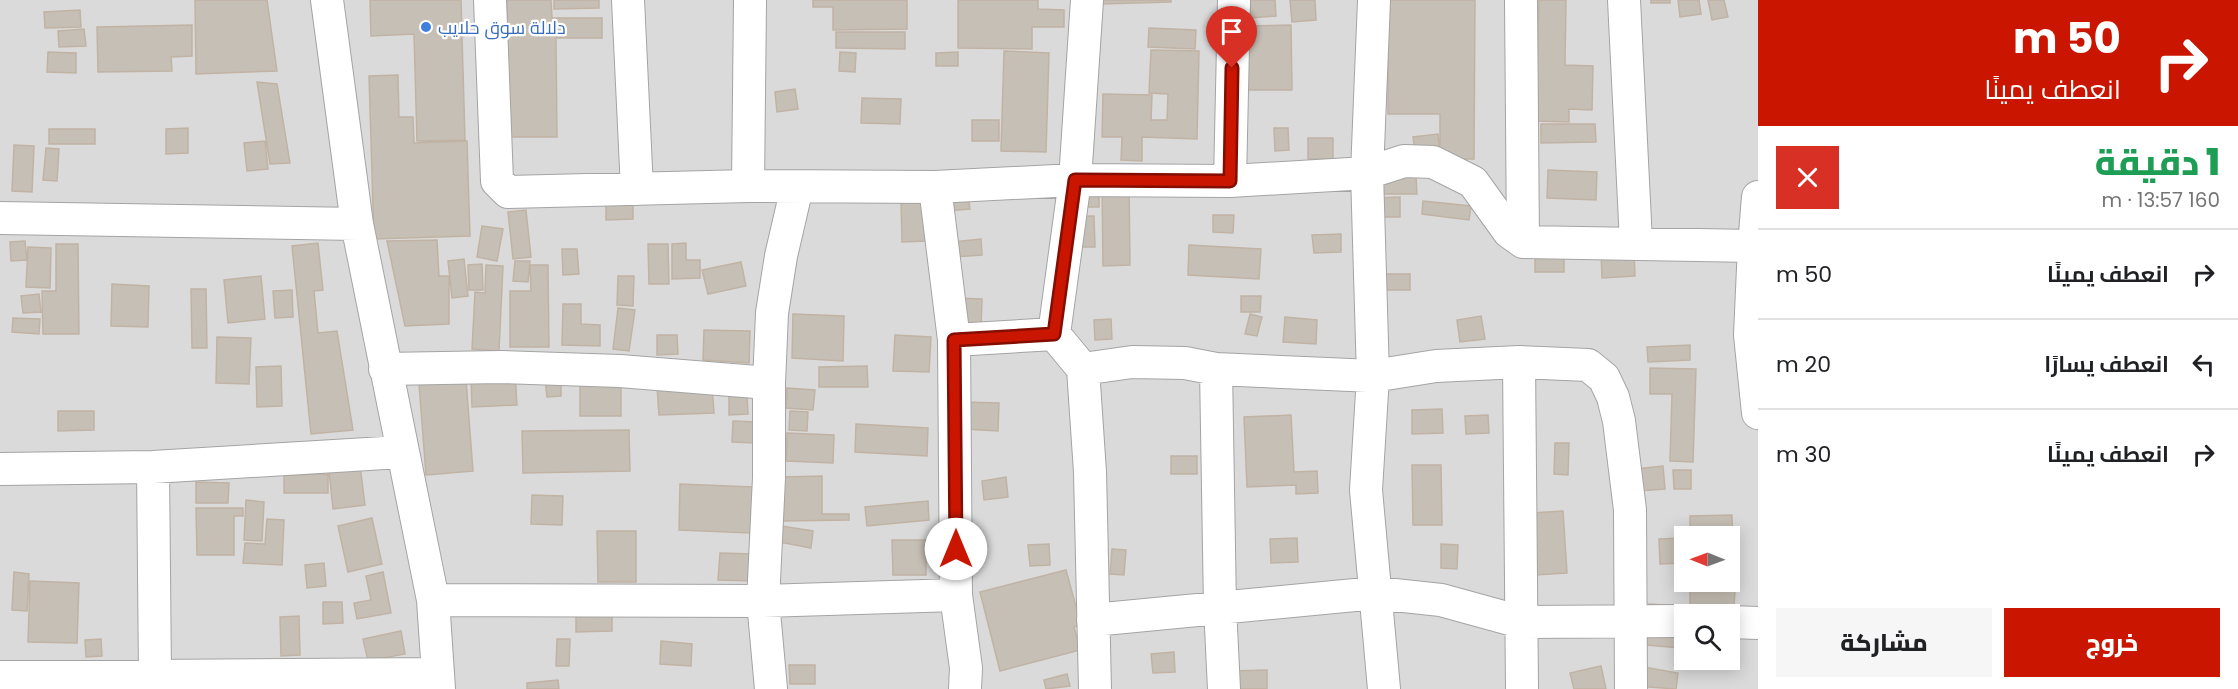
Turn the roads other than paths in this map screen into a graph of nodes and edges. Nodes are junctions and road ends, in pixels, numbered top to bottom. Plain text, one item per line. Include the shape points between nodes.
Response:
1 (327, 0) edge
2 (490, 0) edge
3 (628, 0) edge
4 (750, 0) edge
5 (1087, 0) edge
6 (1234, 0) edge
7 (1374, 0) edge
8 (1521, 0) edge
9 (1624, 0) edge
10 (1367, 173) junction
11 (1075, 180) junction
12 (1230, 181) junction
13 (748, 186) junction
14 (797, 187) junction
15 (935, 187) junction
16 (637, 189) junction
17 (1758, 197) edge
18 (0, 218) edge
19 (357, 224) junction
20 (1523, 242) junction
21 (1636, 242) junction
22 (1754, 246) junction
23 (1054, 334) junction
24 (954, 340) junction
25 (1519, 362) junction
26 (385, 369) junction
27 (1083, 369) junction
28 (1216, 369) junction
29 (1373, 376) junction
30 (769, 383) junction
31 (1758, 413) edge
32 (401, 452) junction
33 (153, 467) junction
34 (0, 469) edge
35 (1376, 593) junction
36 (956, 595) junction
37 (433, 600) junction
38 (763, 601) junction
39 (1220, 607) junction
40 (1093, 620) junction
41 (1632, 620) junction
42 (1674, 621) edge
43 (1521, 622) junction
44 (1740, 622) edge
45 (1758, 622) edge
46 (0, 676) edge
47 (155, 676) junction
48 (438, 682) edge
49 (771, 689) edge
50 (965, 689) edge
51 (1095, 689) edge
52 (1224, 689) edge
53 (1384, 689) edge
54 (1522, 689) edge
55 (1631, 689) edge

1 - 19 street
2 - 16 street via 500,187 508,192
3 - 16 street
4 - 13 street
5 - 11 street
6 - 12 street
7 - 10 street
8 - 20 street
9 - 21 street
10 - 12 street
10 - 20 street via 1404,161 1433,162 1457,172 1473,182 1509,232
10 - 29 street
11 - 12 street
11 - 15 street
11 - 23 street
13 - 14 street
13 - 16 street
14 - 15 street
14 - 30 street via 772,313
15 - 24 street
17 - 22 street
18 - 19 street
19 - 26 street
20 - 21 street
21 - 22 street
22 - 31 street via 1750,335
23 - 24 street
23 - 27 street
24 - 36 street
25 - 29 street via 1437,366
25 - 41 street via 1588,365 1604,378 1613,398 1630,510
25 - 43 street
26 - 30 street via 620,371
26 - 32 street
27 - 28 street via 1132,362 1185,363
27 - 40 street
28 - 29 street
28 - 39 street
29 - 35 street via 1366,490
30 - 38 street via 770,478
32 - 33 street
32 - 37 street
33 - 34 street
33 - 47 street
35 - 39 street
35 - 43 street via 1441,600
35 - 53 street
36 - 38 street
36 - 50 street
37 - 38 street
37 - 48 street
38 - 49 street
39 - 40 street
39 - 52 street
40 - 51 street
41 - 42 street
41 - 43 street
41 - 55 street
43 - 54 street
44 - 45 street
46 - 47 street
47 - 48 street

